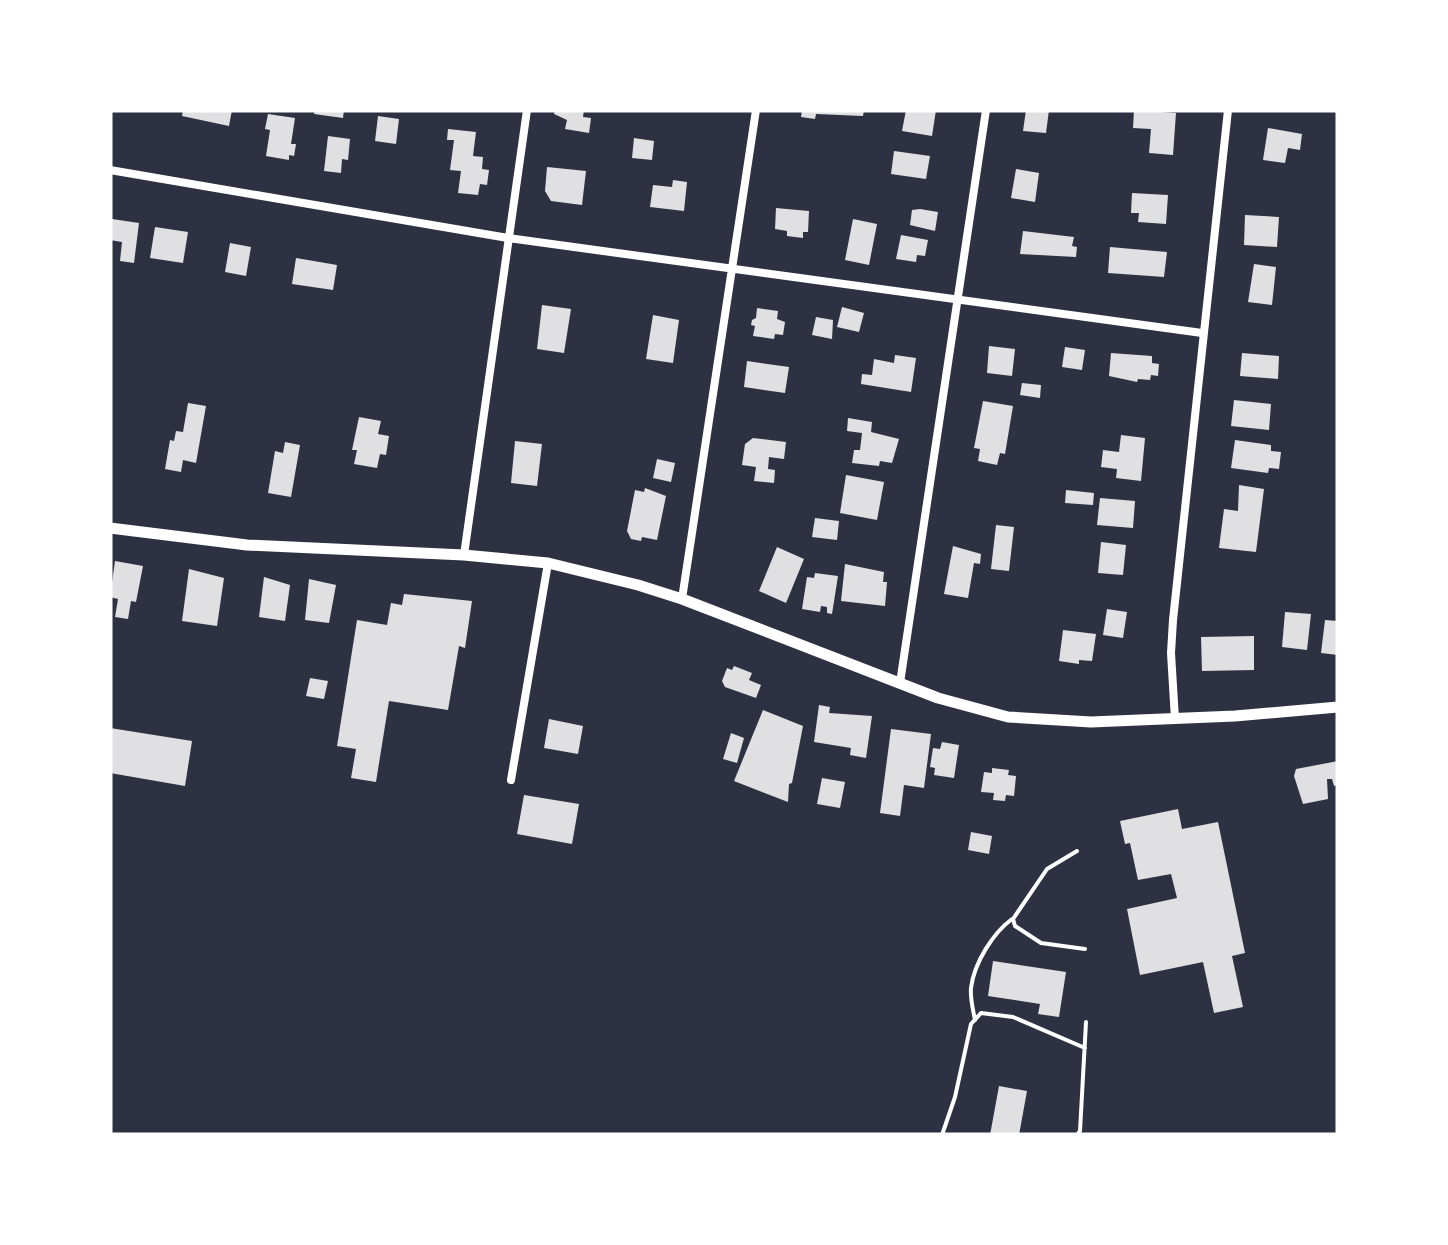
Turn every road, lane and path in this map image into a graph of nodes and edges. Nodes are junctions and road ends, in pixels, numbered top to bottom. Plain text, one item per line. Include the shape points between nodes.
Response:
1 (527, 110) edge
2 (756, 110) edge
3 (986, 110) edge
4 (1228, 110) edge
5 (110, 170) edge
6 (508, 238) junction
7 (732, 270) junction
8 (958, 298) junction
9 (1202, 333) junction
10 (110, 528) edge
11 (464, 554) junction
12 (548, 563) junction
13 (682, 599) junction
14 (900, 683) junction
15 (1338, 707) edge
16 (1175, 719) junction
17 (511, 780) dead end
18 (1076, 851) dead end
19 (1013, 918) junction
20 (1086, 949) dead end
21 (975, 1020) junction
22 (1086, 1022) dead end
23 (1086, 1048) junction
24 (942, 1135) edge
25 (1076, 1135) edge

1 - 6 street
2 - 7 street
3 - 8 street
4 - 9 street
5 - 6 street
6 - 7 street
6 - 11 street
7 - 8 street
7 - 13 street
8 - 9 street
8 - 14 street
9 - 16 street via 1173,620
10 - 11 main road via 247,545
11 - 12 main road
12 - 13 main road
12 - 17 street
13 - 14 main road
14 - 16 main road via 1008,717
15 - 16 main road
18 - 19 lane via 1048,869
19 - 20 lane via 1041,944
19 - 21 lane via 997,930 978,965 971,989
21 - 23 lane via 981,1013 1013,1018
21 - 24 lane
22 - 23 lane
23 - 25 lane

